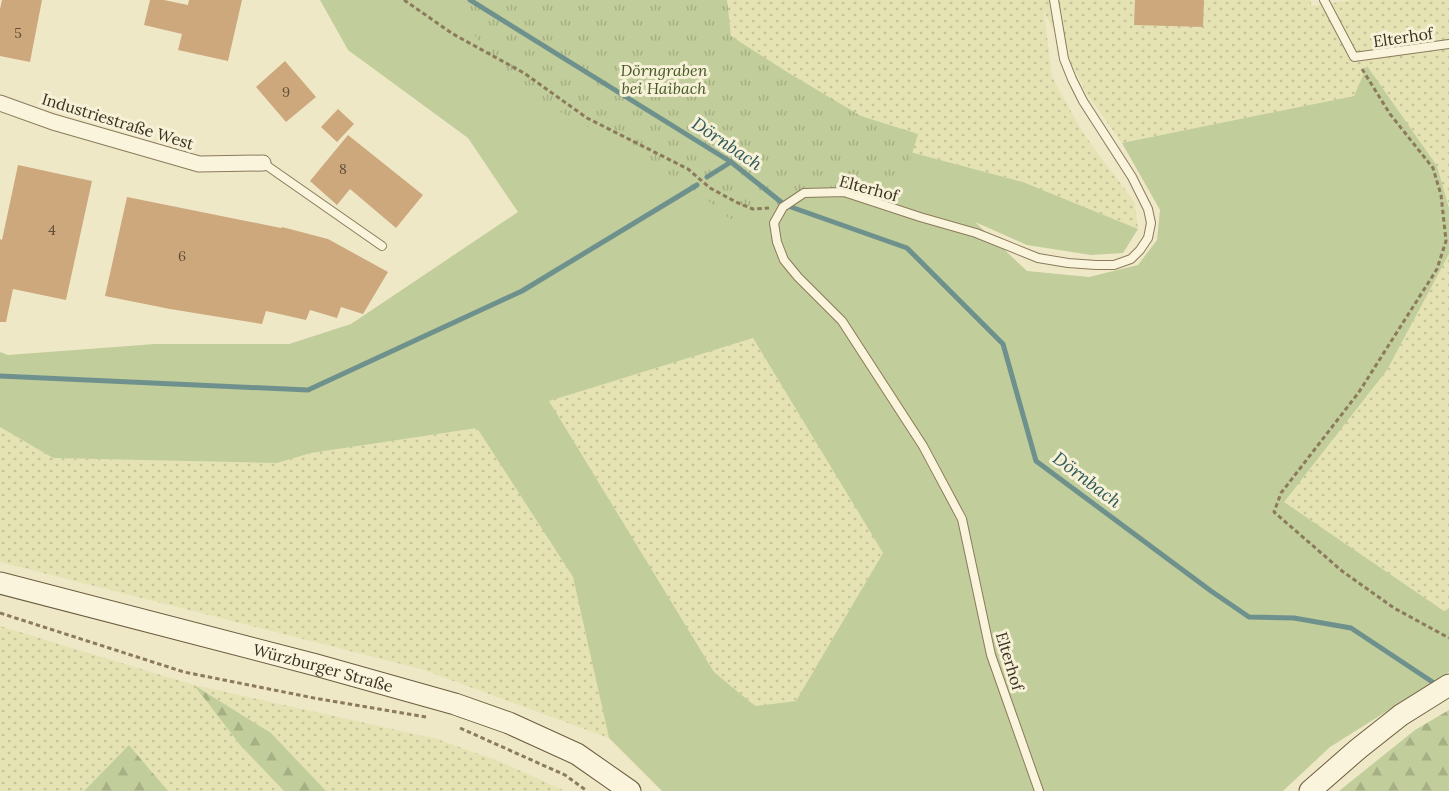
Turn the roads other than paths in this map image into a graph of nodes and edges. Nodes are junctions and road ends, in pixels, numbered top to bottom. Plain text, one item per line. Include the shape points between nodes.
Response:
1 (1054, 0) edge
2 (1324, 0) edge
3 (1449, 44) edge
4 (0, 103) edge
5 (263, 163) joint
6 (382, 246) dead end
7 (0, 584) edge
8 (1449, 686) edge
9 (630, 791) edge
10 (1039, 791) edge
11 (1310, 791) edge

1 - 10 lane, Elterhof via 1064,59 1072,80 1148,209 1148,238 1131,259 1114,265 1096,265 1038,258 976,233 844,192 804,193 783,207 774,224 784,260 842,321 923,446 962,519 992,656
2 - 3 lane, Elterhof via 1354,57
4 - 5 street, Industriestraße West via 199,164
5 - 6 lane
7 - 9 main road, Würzburger Straße via 455,704 577,754
8 - 11 main road via 1401,715

